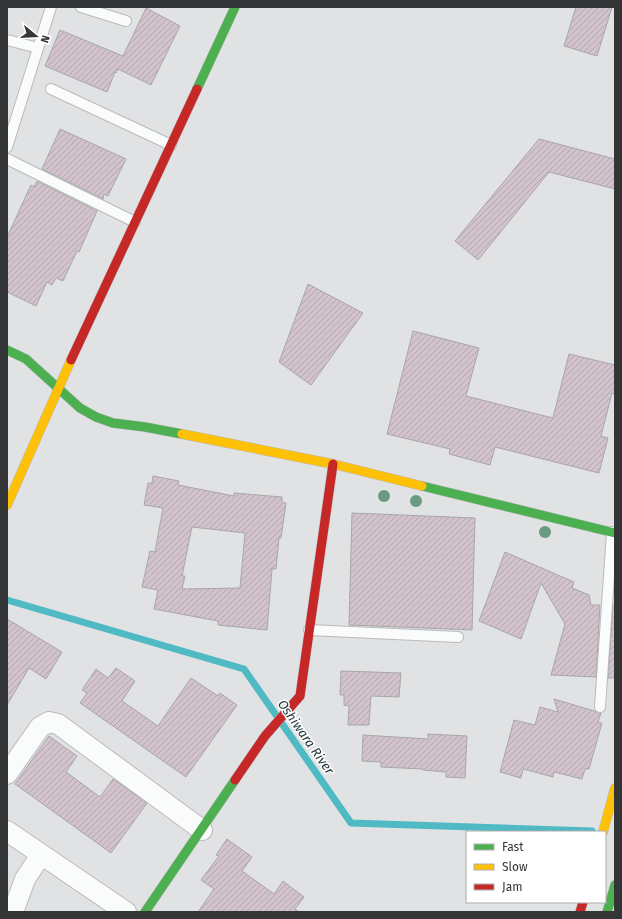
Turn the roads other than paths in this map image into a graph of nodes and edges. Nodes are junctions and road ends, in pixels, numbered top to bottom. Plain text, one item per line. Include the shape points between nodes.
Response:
1 (51, 7) edge
2 (81, 7) edge
3 (235, 7) edge
4 (126, 21) dead end
5 (7, 40) edge
6 (38, 48) junction
7 (51, 89) dead end
8 (171, 145) junction
9 (7, 147) edge
10 (7, 159) edge
11 (135, 222) junction
12 (7, 350) edge
13 (58, 388) junction
14 (333, 464) junction
15 (7, 505) edge
16 (614, 533) edge
17 (309, 630) junction
18 (458, 637) dead end
19 (600, 707) dead end
20 (7, 774) edge
21 (615, 788) edge
22 (202, 830) junction
23 (7, 831) edge
24 (603, 831) edge
25 (41, 855) junction
26 (615, 885) edge
27 (13, 912) edge
28 (126, 912) edge
29 (145, 912) edge
30 (607, 912) edge

1 - 6 lane
2 - 4 lane
3 - 8 street
5 - 6 lane
6 - 9 lane
7 - 8 lane
8 - 11 street
10 - 11 lane
11 - 13 street
12 - 13 street via 26,359
13 - 14 street via 80,408 113,423
13 - 15 street
14 - 16 street
14 - 17 street
16 - 19 lane
17 - 18 lane
17 - 22 street via 300,696 265,736
20 - 22 street via 40,726 49,722 58,724
21 - 24 street
22 - 29 street
23 - 25 street
25 - 27 street via 25,879
25 - 28 street
26 - 30 street

